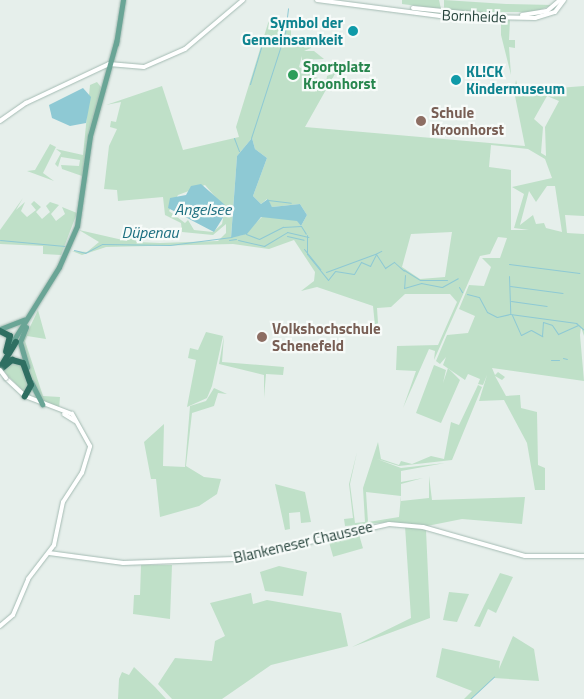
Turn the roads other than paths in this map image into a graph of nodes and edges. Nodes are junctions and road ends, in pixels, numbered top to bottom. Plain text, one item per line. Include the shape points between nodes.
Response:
1 (123, 0) edge
2 (243, 0) edge
3 (317, 0) edge
4 (344, 0) edge
5 (560, 0) edge
6 (564, 0) edge
7 (435, 12) junction
8 (426, 14) junction
9 (487, 14) junction
10 (538, 16) junction
11 (476, 17) junction
12 (112, 64) junction
13 (0, 121) edge
14 (51, 282) junction
15 (28, 317) junction
16 (26, 327) junction
17 (0, 330) edge
18 (15, 342) junction
19 (6, 352) junction
20 (0, 362) edge
21 (0, 369) edge
22 (28, 371) junction
23 (32, 385) junction
24 (26, 397) junction
25 (42, 404) junction
26 (49, 554) junction
27 (584, 556) edge
28 (0, 626) edge

1 - 12 main road
2 - 12 main road via 195,43 155,64
3 - 8 main road, Bornheide
4 - 7 main road, Bornheide
5 - 10 main road, Bornheide
6 - 10 main road, Bornheide via 557,11
7 - 8 main road
7 - 9 main road, Bornheide
8 - 11 main road, Bornheide
9 - 10 main road, Bornheide
9 - 11 main road
10 - 11 main road, Bornheide
12 - 13 main road via 21,105
12 - 14 main road via 86,165 77,226
14 - 15 main road
14 - 16 main road
15 - 17 main road
15 - 18 main road
16 - 18 main road
16 - 22 main road via 20,344
17 - 19 highway via 10,336
18 - 19 highway
18 - 21 highway
19 - 20 highway
21 - 22 highway via 16,360
21 - 24 main road, bridge
22 - 23 highway
23 - 24 highway
23 - 25 main road
24 - 25 main road
25 - 26 main road via 68,415 79,424 90,441 89,453 62,502
26 - 27 main road, Blankeneser Chaussee via 123,563 229,560 380,524 416,526 476,545 553,558
26 - 28 main road via 28,579 13,615

